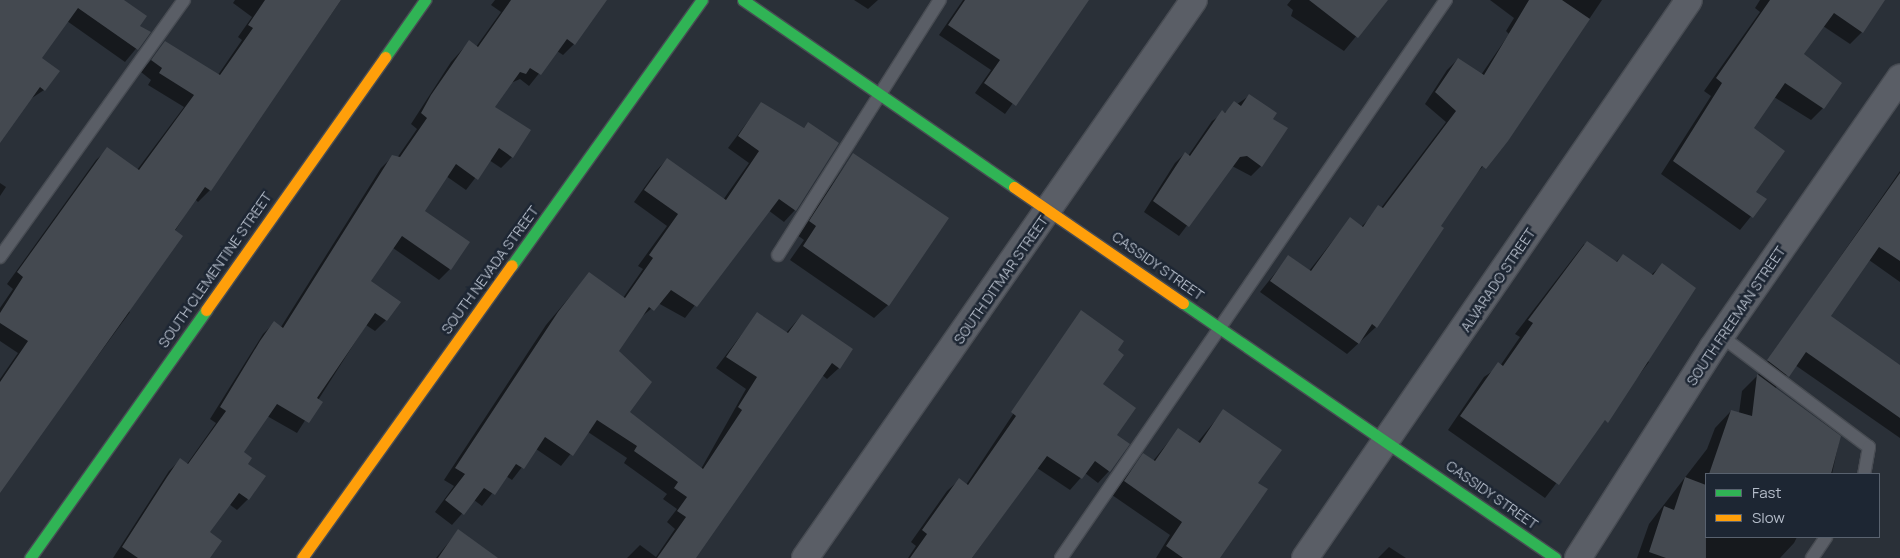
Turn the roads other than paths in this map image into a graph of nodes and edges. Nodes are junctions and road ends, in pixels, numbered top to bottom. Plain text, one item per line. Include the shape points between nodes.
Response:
1 (184, 0) edge
2 (425, 0) edge
3 (702, 0) edge
4 (743, 0) edge
5 (940, 0) edge
6 (1194, 0) edge
7 (1446, 0) edge
8 (1688, 0) edge
9 (1900, 78) edge
10 (880, 94) junction
11 (1051, 209) junction
12 (778, 255) dead end
13 (0, 257) edge
14 (1222, 330) junction
15 (1721, 336) junction
16 (1388, 441) junction
17 (1864, 473) edge
18 (1825, 538) edge
19 (30, 558) edge
20 (302, 558) edge
21 (805, 558) edge
22 (1061, 558) edge
23 (1305, 558) edge
24 (1556, 558) edge
25 (1578, 558) edge
26 (1812, 558) edge

1 - 13 lane
2 - 19 street, SOUTH CLEMENTINE STREET
3 - 20 street, SOUTH NEVADA STREET
4 - 10 street, CASSIDY STREET
5 - 10 lane
6 - 11 street, SOUTH DITMAR STREET
7 - 14 lane
8 - 16 street, ALVARADO STREET
9 - 15 street, SOUTH FREEMAN STREET
10 - 11 street, CASSIDY STREET
10 - 12 lane
11 - 14 street, CASSIDY STREET
11 - 21 street, SOUTH DITMAR STREET
14 - 16 street, CASSIDY STREET
14 - 22 lane
15 - 17 lane via 1870,447
15 - 25 street, SOUTH FREEMAN STREET
16 - 23 street, ALVARADO STREET
16 - 24 street, CASSIDY STREET
18 - 26 lane

